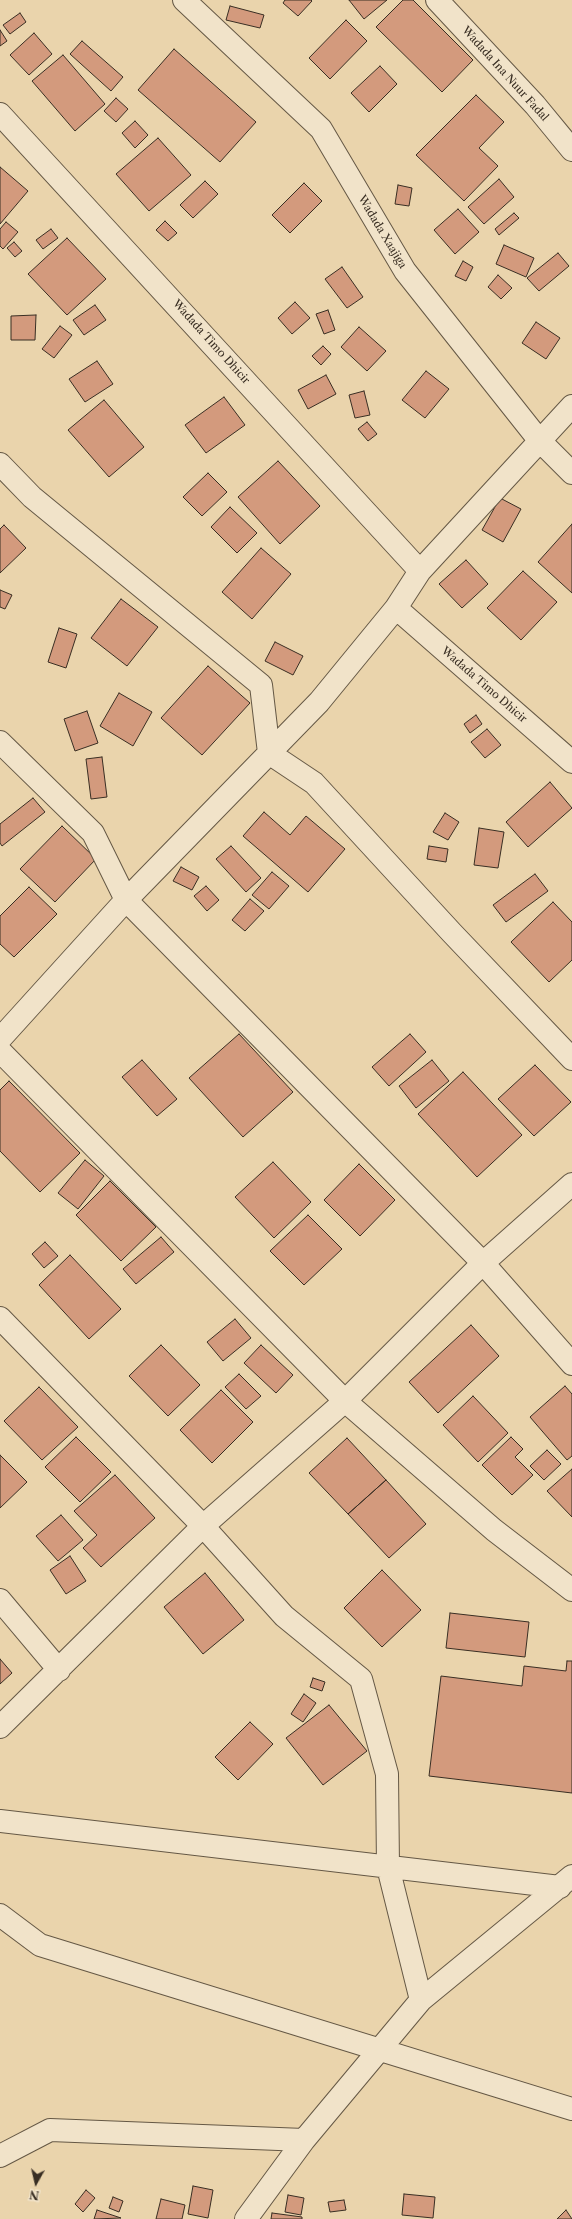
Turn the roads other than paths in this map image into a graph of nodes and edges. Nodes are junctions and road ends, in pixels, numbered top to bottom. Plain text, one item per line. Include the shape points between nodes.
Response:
1 (184, 0) edge
2 (437, 0) edge
3 (0, 114) edge
4 (572, 150) edge
5 (572, 406) edge
6 (539, 440) junction
7 (0, 464) edge
8 (572, 473) edge
9 (420, 571) junction
10 (396, 608) junction
11 (0, 742) edge
12 (269, 753) junction
13 (572, 762) edge
14 (126, 900) junction
15 (0, 1039) edge
16 (0, 1051) edge
17 (572, 1059) edge
18 (572, 1184) edge
19 (483, 1264) junction
20 (0, 1318) edge
21 (572, 1364) edge
22 (345, 1401) junction
23 (203, 1526) junction
24 (572, 1590) edge
25 (0, 1600) edge
26 (59, 1670) junction
27 (0, 1727) edge
28 (0, 1821) edge
29 (388, 1866) junction
30 (566, 1881) edge
31 (0, 1915) edge
32 (421, 2000) junction
33 (380, 2049) junction
34 (572, 2109) edge
35 (304, 2140) junction
36 (0, 2156) edge
37 (246, 2219) edge

1 - 6 street, Wadada Xaajiga via 321,129 405,271
2 - 4 street, Wadada Ina Nuur Fadal via 535,105
3 - 9 street, Wadada Timo Dhicir
5 - 6 street
6 - 8 street, Wadada Xaajiga
6 - 9 street
7 - 12 street via 32,497 261,685
9 - 10 street
10 - 12 street via 319,702
10 - 13 street, Wadada Timo Dhicir
11 - 14 street via 93,833
12 - 14 street
12 - 17 street via 314,783
14 - 15 street
14 - 19 street
16 - 22 street
18 - 19 street
19 - 21 street
19 - 22 street
20 - 23 street
22 - 23 street
22 - 24 street via 494,1530
23 - 26 street
23 - 29 street via 284,1616 361,1679 387,1774
25 - 26 street
26 - 27 street
28 - 29 street
29 - 30 street
29 - 32 street
30 - 32 street
31 - 33 street via 40,1945
32 - 33 street
33 - 34 street
33 - 35 street
35 - 36 street via 50,2130
35 - 37 street

